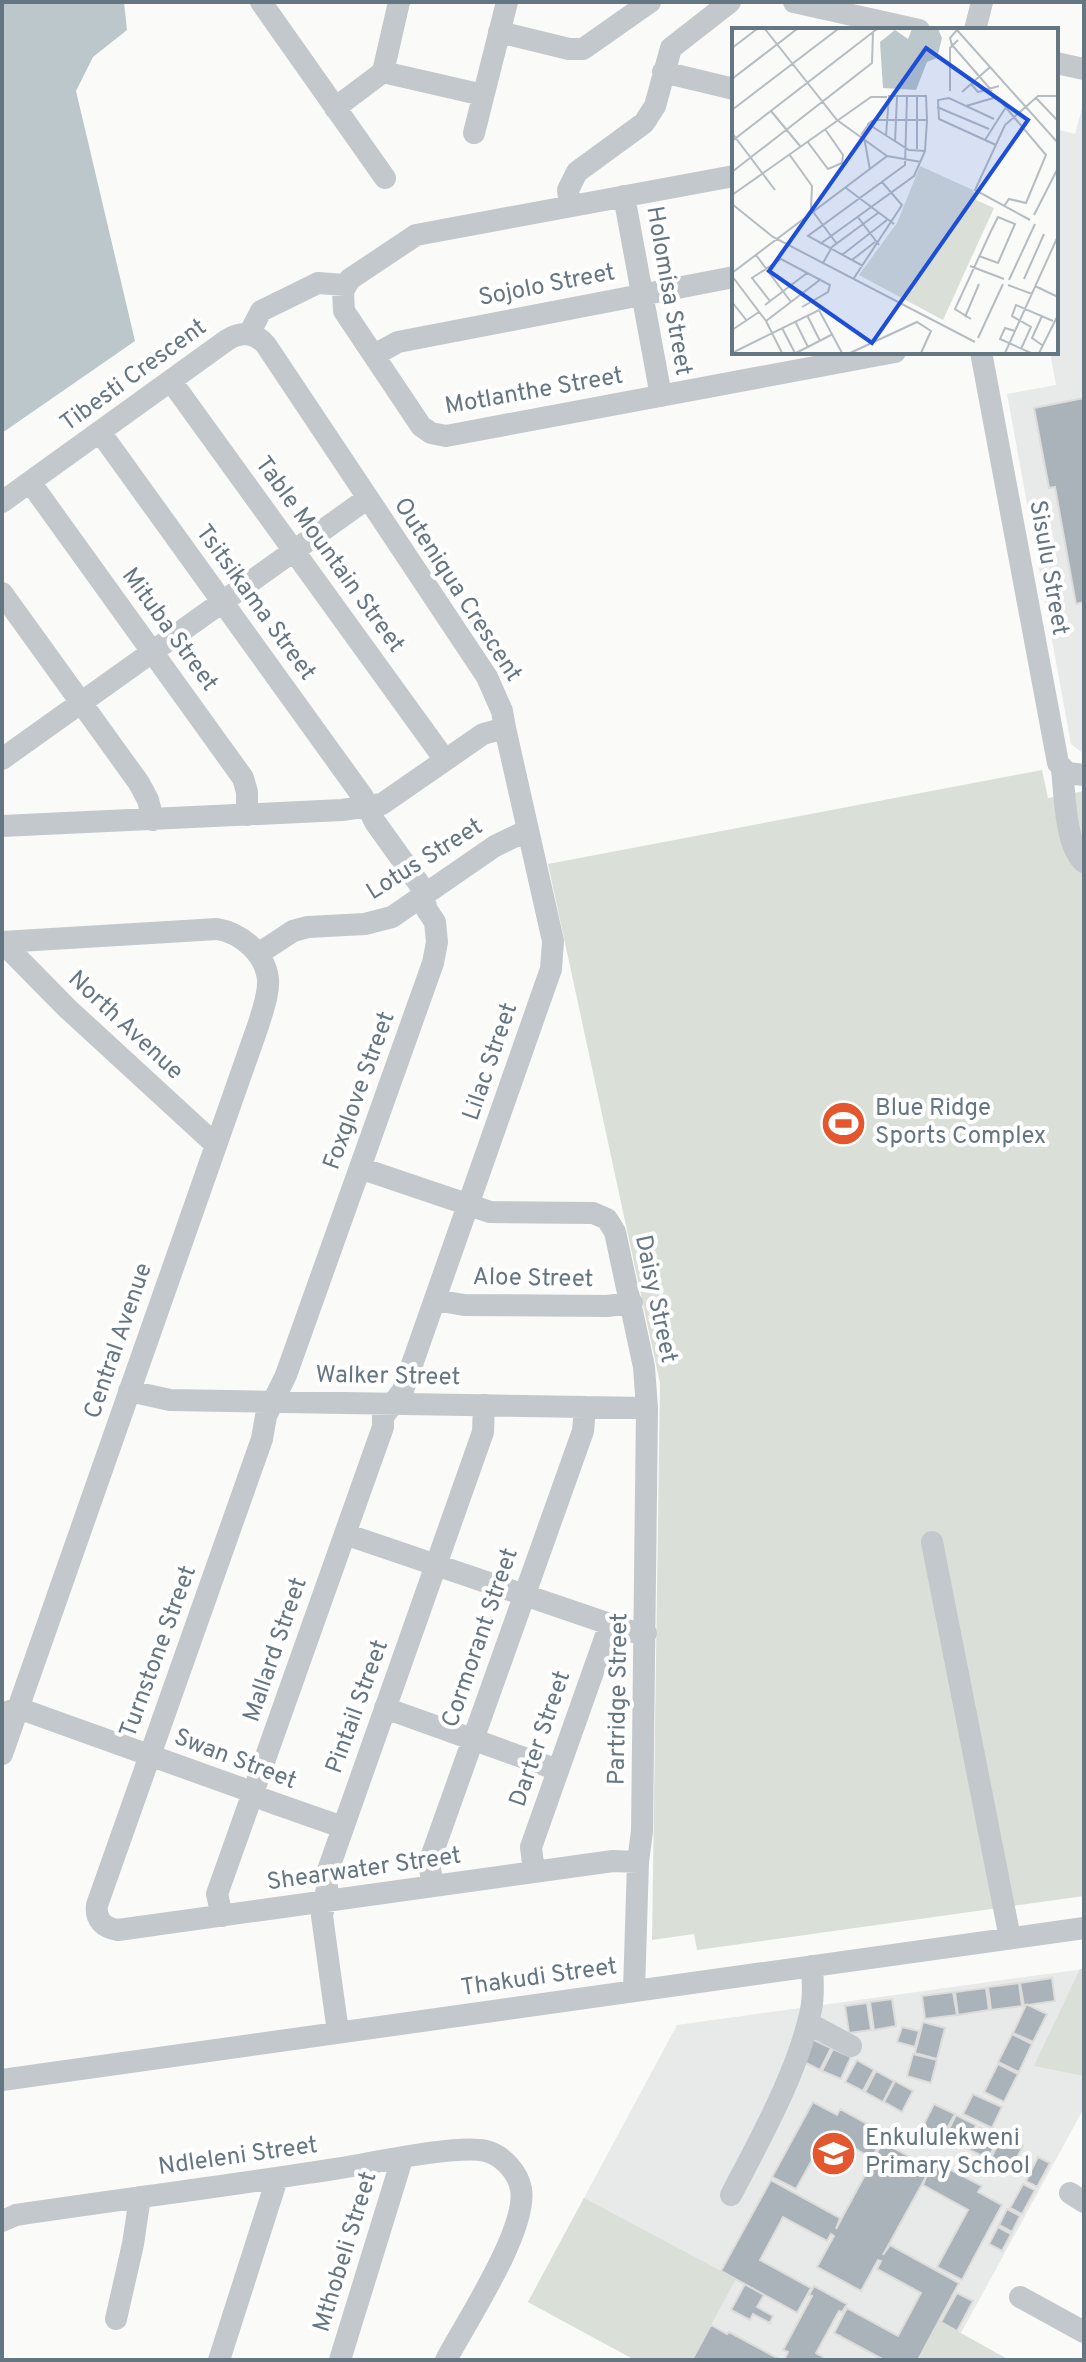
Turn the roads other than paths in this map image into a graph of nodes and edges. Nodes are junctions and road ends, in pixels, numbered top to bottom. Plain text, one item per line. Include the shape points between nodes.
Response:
1 (261, 2) edge
2 (399, 2) edge
3 (507, 2) edge
4 (650, 2) edge
5 (730, 2) edge
6 (794, 2) edge
7 (982, 2) edge
8 (864, 24) edge
9 (901, 28) edge
10 (976, 28) edge
11 (499, 32) junction
12 (1058, 63) edge
13 (1084, 69) edge
14 (383, 72) junction
15 (663, 72) junction
16 (732, 89) edge
17 (483, 95) junction
18 (335, 108) junction
19 (474, 133) dead end
20 (732, 176) edge
21 (385, 178) dead end
22 (624, 196) junction
23 (570, 206) junction
24 (732, 277) edge
25 (345, 285) junction
26 (642, 294) junction
27 (249, 334) junction
28 (875, 354) edge
29 (981, 354) edge
30 (374, 355) junction
31 (171, 381) junction
32 (661, 396) junction
33 (100, 432) junction
34 (30, 482) junction
35 (368, 498) junction
36 (2, 502) edge
37 (294, 551) junction
38 (2, 593) edge
39 (222, 602) junction
40 (152, 652) junction
41 (81, 703) junction
42 (505, 728) junction
43 (2, 759) edge
44 (445, 760) junction
45 (1073, 772) edge
46 (367, 806) junction
47 (247, 815) junction
48 (153, 820) junction
49 (2, 826) edge
50 (528, 830) junction
51 (1084, 862) edge
52 (423, 896) junction
53 (2, 942) edge
54 (254, 950) junction
55 (216, 1145) junction
56 (360, 1168) junction
57 (468, 1206) junction
58 (435, 1300) junction
59 (632, 1303) junction
60 (129, 1391) junction
61 (275, 1402) junction
62 (393, 1404) junction
63 (484, 1405) junction
64 (585, 1407) junction
65 (647, 1408) junction
66 (345, 1534) junction
67 (932, 1542) dead end
68 (436, 1565) junction
69 (524, 1595) junction
70 (610, 1624) junction
71 (646, 1633) junction
72 (385, 1708) junction
73 (10, 1711) edge
74 (473, 1739) junction
75 (2, 1754) edge
76 (150, 1755) junction
77 (558, 1770) junction
78 (253, 1793) junction
79 (342, 1827) junction
80 (638, 1862) junction
81 (534, 1872) junction
82 (433, 1886) junction
83 (325, 1901) junction
84 (222, 1916) junction
85 (100, 1921) joint
86 (1084, 1928) edge
87 (1010, 1938) junction
88 (812, 1966) junction
89 (634, 1991) junction
90 (808, 2023) junction
91 (338, 2032) junction
92 (851, 2046) dead end
93 (2, 2080) edge
94 (402, 2159) junction
95 (277, 2179) junction
96 (731, 2195) dead end
97 (140, 2197) junction
98 (2, 2221) edge
99 (1020, 2297) dead end
100 (116, 2319) dead end
101 (1084, 2332) edge
102 (219, 2360) edge
103 (340, 2360) edge
104 (446, 2360) edge

1 - 18 street
2 - 14 street
3 - 11 street
4 - 11 street via 583,49
5 - 15 street via 675,44
6 - 8 street
7 - 10 street
8 - 9 street
11 - 17 street
12 - 13 street
14 - 17 street
14 - 18 street
15 - 16 street
15 - 23 street via 649,118 577,172 568,190
17 - 19 street
18 - 21 street
20 - 22 street
22 - 23 street
22 - 26 street, Holomisa Street
23 - 25 street via 416,235
24 - 26 street, Sojolo Street
25 - 27 street via 318,283 261,311
25 - 30 street, Motlanthe Street via 344,311
26 - 30 street, Sojolo Street via 398,342
26 - 32 street, Holomisa Street
27 - 31 street, Tibesti Crescent via 234,336
27 - 35 street via 266,345
28 - 32 street, Motlanthe Street
29 - 45 street, Sisulu Street via 1058,763
30 - 32 street, Motlanthe Street via 421,426 438,435
31 - 33 street, Tibesti Crescent
31 - 37 street, Table Mountain Street
33 - 34 street, Tibesti Crescent
33 - 39 street, Tsitsikama Street
34 - 36 street, Tibesti Crescent
34 - 40 street, Mituba Street
35 - 37 street, Outeniqua Crescent
35 - 42 street, Outeniqua Crescent via 487,677
37 - 39 street, Outeniqua Crescent
37 - 44 street, Table Mountain Street
38 - 41 street
39 - 40 street, Outeniqua Crescent
39 - 46 street, Tsitsikama Street
40 - 41 street, Outeniqua Crescent
40 - 47 street, Mituba Street via 243,778
41 - 43 street, Outeniqua Crescent
41 - 48 street via 139,783
42 - 44 street via 483,734
42 - 50 street, Lilac Street
44 - 46 street via 382,804
45 - 51 street, Sisulu Street via 1072,842
46 - 47 street
46 - 52 street, Foxglove Street
47 - 48 street
48 - 49 street
50 - 52 street, Lotus Street via 495,846
50 - 57 street, Lilac Street via 553,960
52 - 54 street, Lotus Street via 380,922 308,927
52 - 56 street, Foxglove Street via 435,922 435,953
53 - 54 street via 217,929
53 - 55 street, North Avenue
54 - 55 street, Central Avenue via 268,979 265,1003
55 - 60 street, Central Avenue
56 - 57 street, Daisy Street
56 - 61 street, Foxglove Street
57 - 58 street, Lilac Street
57 - 59 street, Daisy Street via 490,1212 600,1215 613,1227
58 - 59 street, Aloe Street via 464,1305
58 - 62 street, Lilac Street via 403,1390
59 - 65 street, Daisy Street
60 - 61 street, Walker Street via 170,1400
60 - 73 street, Central Avenue
61 - 62 street, Walker Street
61 - 76 street, Turnstone Street
62 - 63 street, Walker Street
62 - 66 street, Mallard Street via 383,1417
63 - 64 street, Walker Street
63 - 68 street, Pintail Street via 483,1432
64 - 65 street, Walker Street
64 - 69 street, Cormorant Street via 583,1431
65 - 71 street, Partridge Street
66 - 68 street
66 - 78 street, Mallard Street
67 - 87 street
68 - 69 street
68 - 72 street, Pintail Street
69 - 70 street
69 - 74 street, Cormorant Street
70 - 71 street
70 - 77 street, Darter Street
71 - 80 street, Partridge Street
72 - 74 street
72 - 79 street, Pintail Street
73 - 75 street, Central Avenue
73 - 76 street, Swan Street
74 - 77 street
74 - 82 street, Cormorant Street via 429,1863
76 - 78 street, Swan Street
76 - 85 street, Turnstone Street via 97,1905
77 - 81 street, Darter Street via 531,1847
78 - 79 street, Swan Street
78 - 84 street, Mallard Street via 217,1894
79 - 83 street, Pintail Street via 326,1876
80 - 81 street, Shearwater Street
80 - 89 street, Partridge Street
81 - 82 street, Shearwater Street
82 - 83 street, Shearwater Street
83 - 84 street, Shearwater Street
83 - 91 street, Pintail Street via 322,1916
84 - 85 street, Shearwater Street via 118,1930
86 - 87 street, Thakudi Street
87 - 88 street, Thakudi Street
88 - 89 street, Thakudi Street
88 - 90 street
89 - 91 street, Thakudi Street
90 - 92 street
90 - 96 street via 775,2111
91 - 93 street, Thakudi Street
94 - 95 street, Ndleleni Street
94 - 103 street, Mthobeli Street
94 - 104 street, Ndleleni Street via 483,2150 509,2166 521,2190 520,2217
95 - 97 street, Ndleleni Street
95 - 102 street
97 - 98 street, Ndleleni Street
97 - 100 street
99 - 101 street

